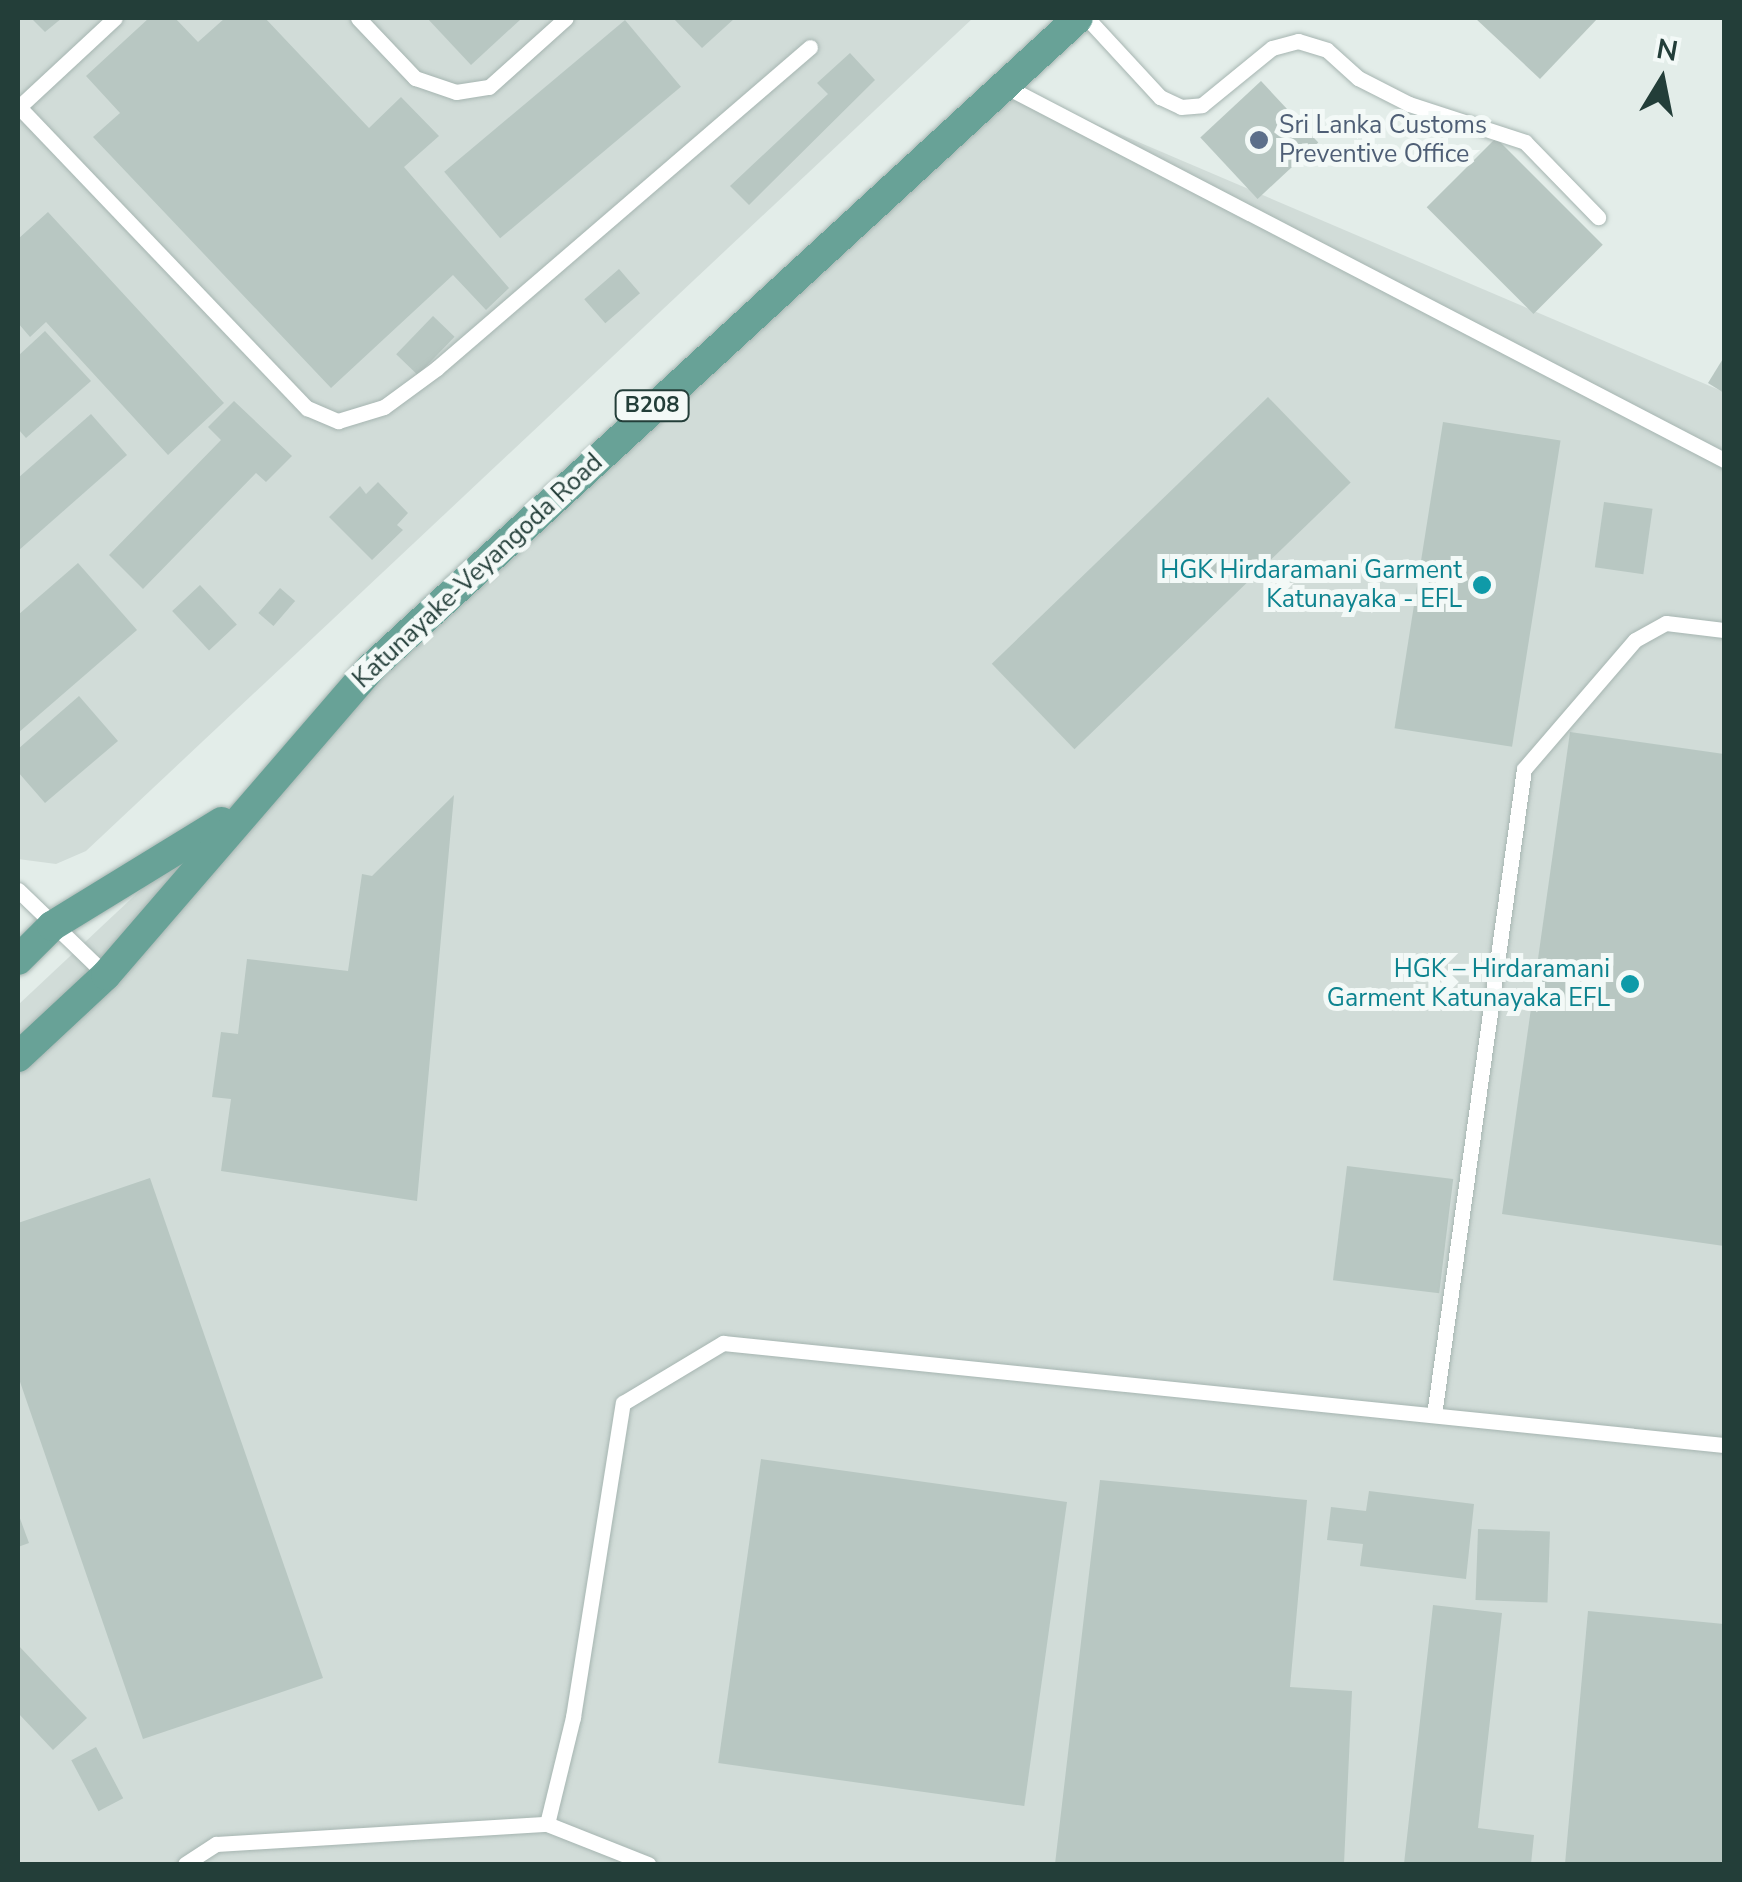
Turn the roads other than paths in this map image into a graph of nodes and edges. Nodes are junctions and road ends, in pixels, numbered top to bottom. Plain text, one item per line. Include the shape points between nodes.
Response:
1 (115, 18) edge
2 (358, 18) edge
3 (566, 18) edge
4 (1078, 18) edge
5 (1087, 18) edge
6 (810, 47) dead end
7 (1000, 84) junction
8 (18, 108) edge
9 (1598, 217) dead end
10 (1724, 460) edge
11 (1724, 630) edge
12 (242, 810) junction
13 (18, 890) edge
14 (52, 926) junction
15 (18, 960) edge
16 (106, 975) junction
17 (18, 1057) edge
18 (1434, 1415) junction
19 (1724, 1445) edge
20 (547, 1824) junction
21 (185, 1864) edge
22 (648, 1864) edge

1 - 8 lane
2 - 3 lane via 416,78 456,92 489,87
4 - 7 main road, Katunayake-Veyangoda Road / B208
5 - 9 lane via 1160,97 1180,107 1202,105 1272,48 1298,41 1327,50 1358,78 1409,104 1525,142
6 - 8 lane via 436,368 384,406 338,421 307,408
7 - 10 lane
7 - 12 main road, Katunayake-Veyangoda Road / B208 via 371,668
11 - 18 lane via 1666,623 1635,640 1524,769
12 - 14 main road, Katunayake-Veyangoda Road / B208
12 - 16 main road, Katunayake-Veyangoda Road / B208
13 - 14 lane
14 - 15 main road, Katunayake-Veyangoda Road / B208
14 - 16 lane
16 - 17 main road, Katunayake-Veyangoda Road / B208
18 - 19 lane
18 - 20 lane via 723,1343 623,1404 572,1717
20 - 21 lane via 216,1844
20 - 22 lane

